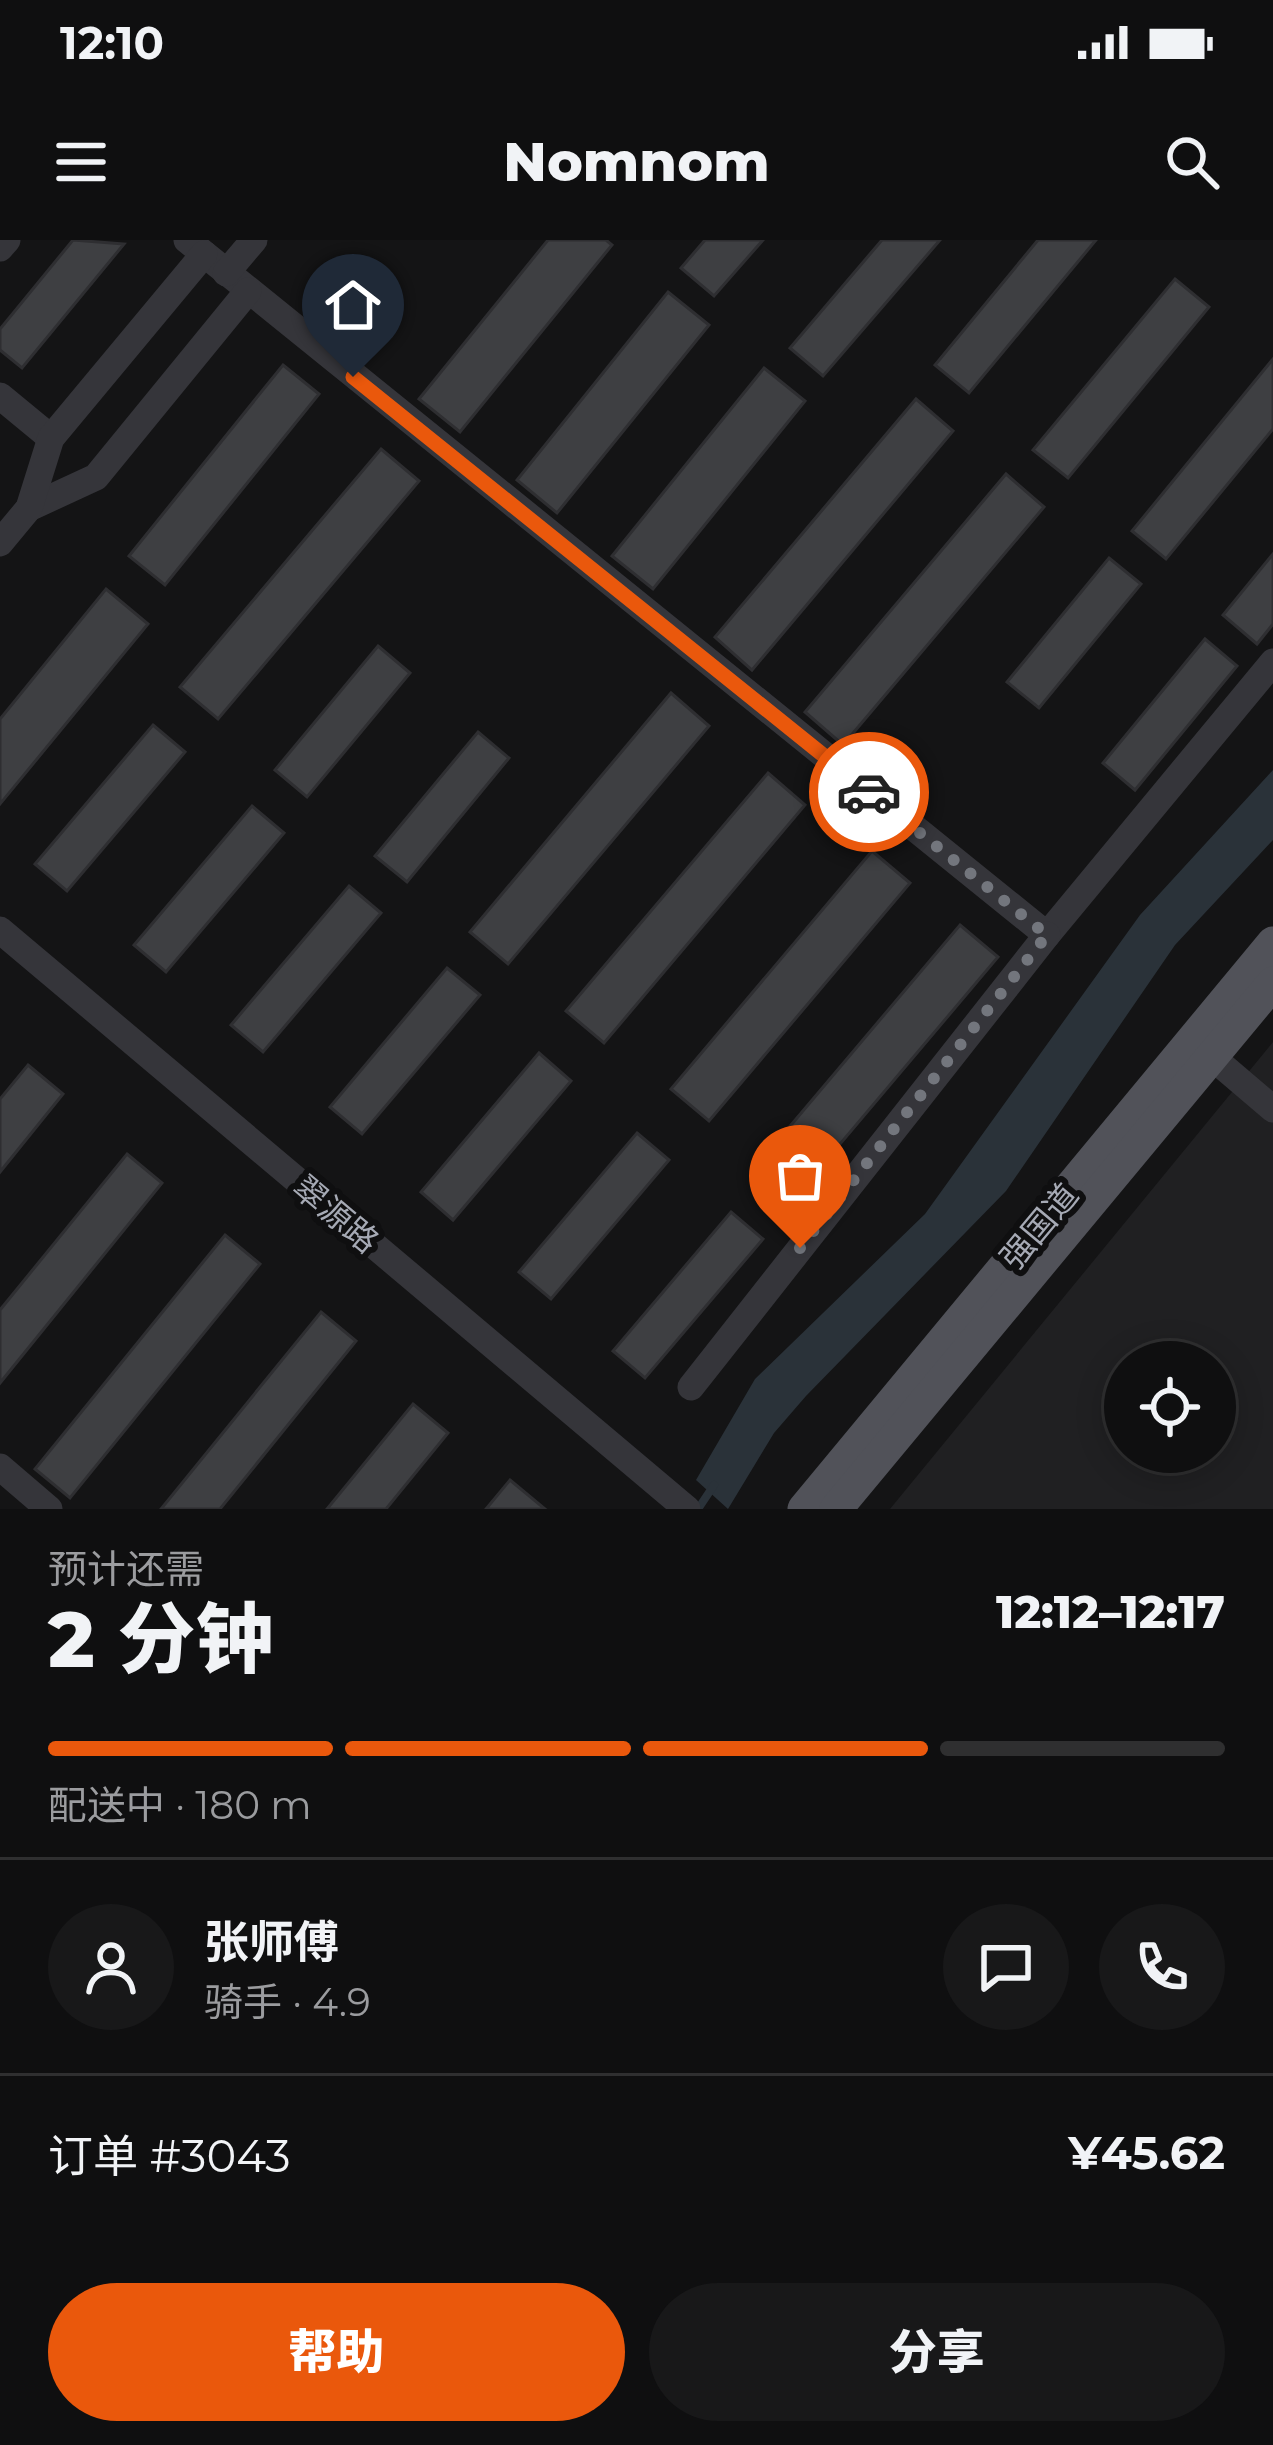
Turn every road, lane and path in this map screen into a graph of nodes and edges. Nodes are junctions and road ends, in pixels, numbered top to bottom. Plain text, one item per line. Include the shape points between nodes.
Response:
1 (7, 240) edge
2 (254, 240) edge
3 (195, 247) edge
4 (0, 248) edge
5 (226, 273) junction
6 (248, 291) junction
7 (0, 396) edge
8 (51, 438) junction
9 (29, 508) junction
10 (0, 543) edge
11 (1273, 662) edge
12 (0, 930) edge
13 (1047, 935) junction
14 (1273, 943) edge
15 (1273, 983) edge
16 (1202, 1049) junction
17 (1273, 1109) edge
18 (691, 1387) dead end
19 (0, 1467) edge
20 (680, 1503) edge
21 (50, 1509) edge
22 (805, 1509) edge
23 (836, 1509) edge

1 - 4 street
2 - 5 street
3 - 5 street
3 - 8 street
5 - 6 street
6 - 9 street via 96,477
6 - 13 street
7 - 8 street
8 - 9 street
9 - 10 street
11 - 13 street
12 - 20 street, 翠源路
13 - 18 street
14 - 16 main road, 强国道
15 - 16 main road, 强国道
16 - 17 street
16 - 22 main road, 强国道
16 - 23 main road, 强国道
19 - 21 street

